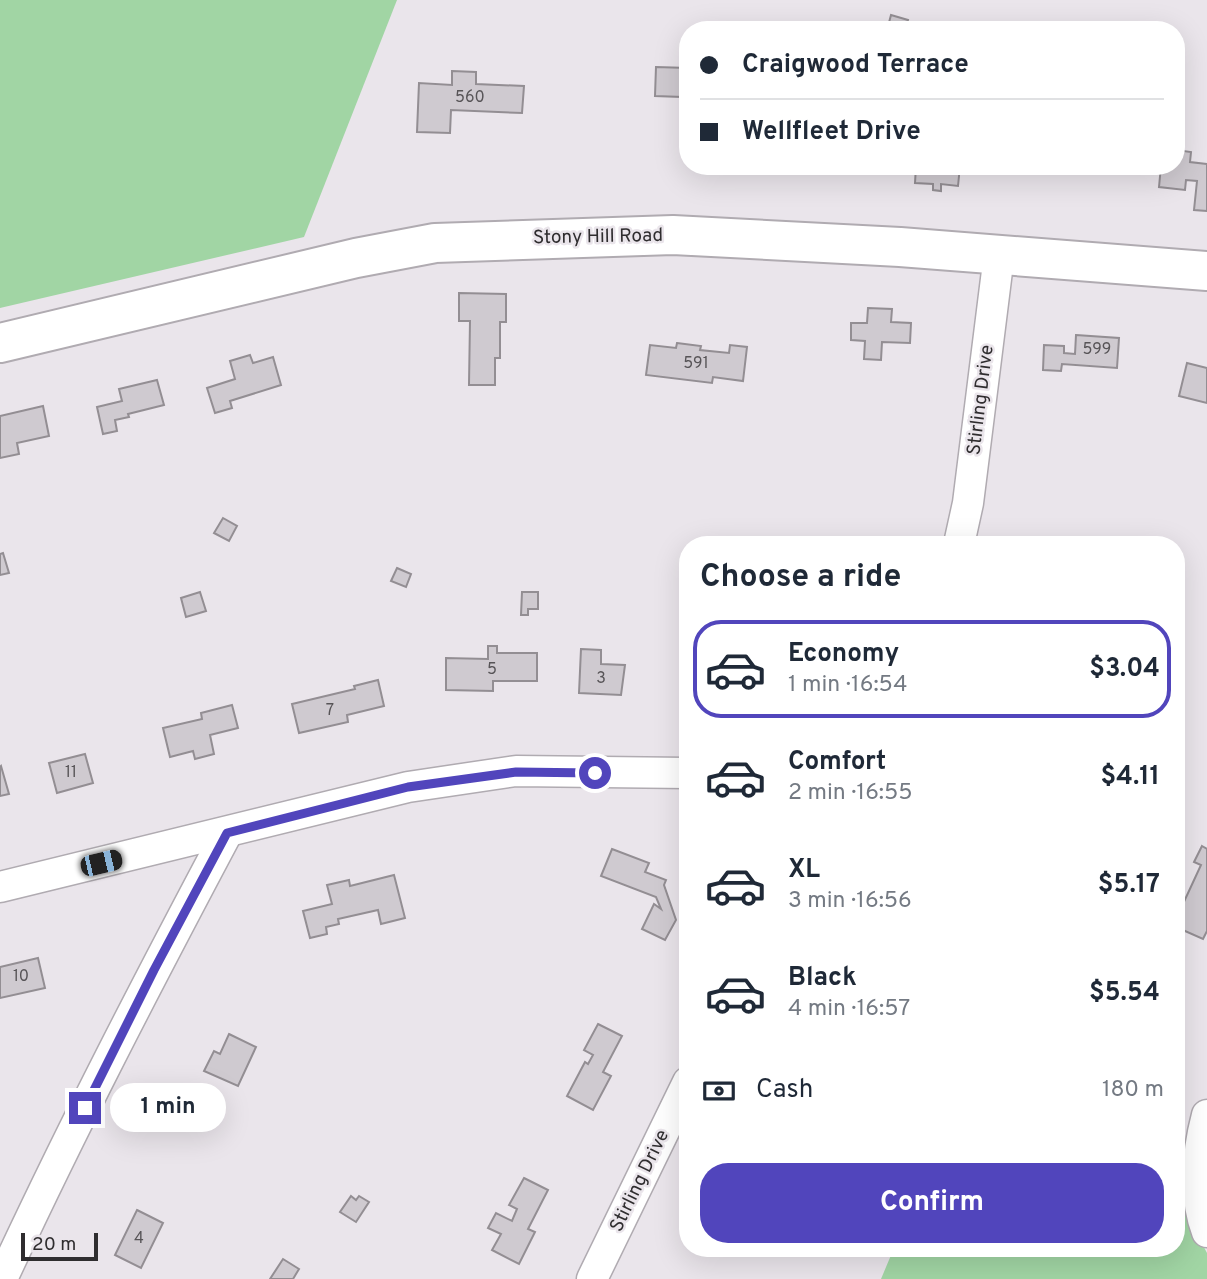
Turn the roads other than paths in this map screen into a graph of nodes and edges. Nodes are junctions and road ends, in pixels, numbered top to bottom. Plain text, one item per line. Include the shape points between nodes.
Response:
1 (999, 255) junction
2 (1207, 271) edge
3 (0, 343) edge
4 (961, 536) edge
5 (679, 773) edge
6 (227, 833) junction
7 (0, 887) edge
8 (679, 1100) edge
9 (1207, 1115) edge
10 (1207, 1232) edge
11 (2, 1279) edge
12 (592, 1279) edge

1 - 2 main road, Stony Hill Road
1 - 3 main road, Stony Hill Road via 673,235 435,243
1 - 4 street, Stirling Drive
5 - 6 street via 516,772 408,787
6 - 7 street
6 - 11 street
8 - 12 street, Stirling Drive
9 - 10 street via 1198,1181

